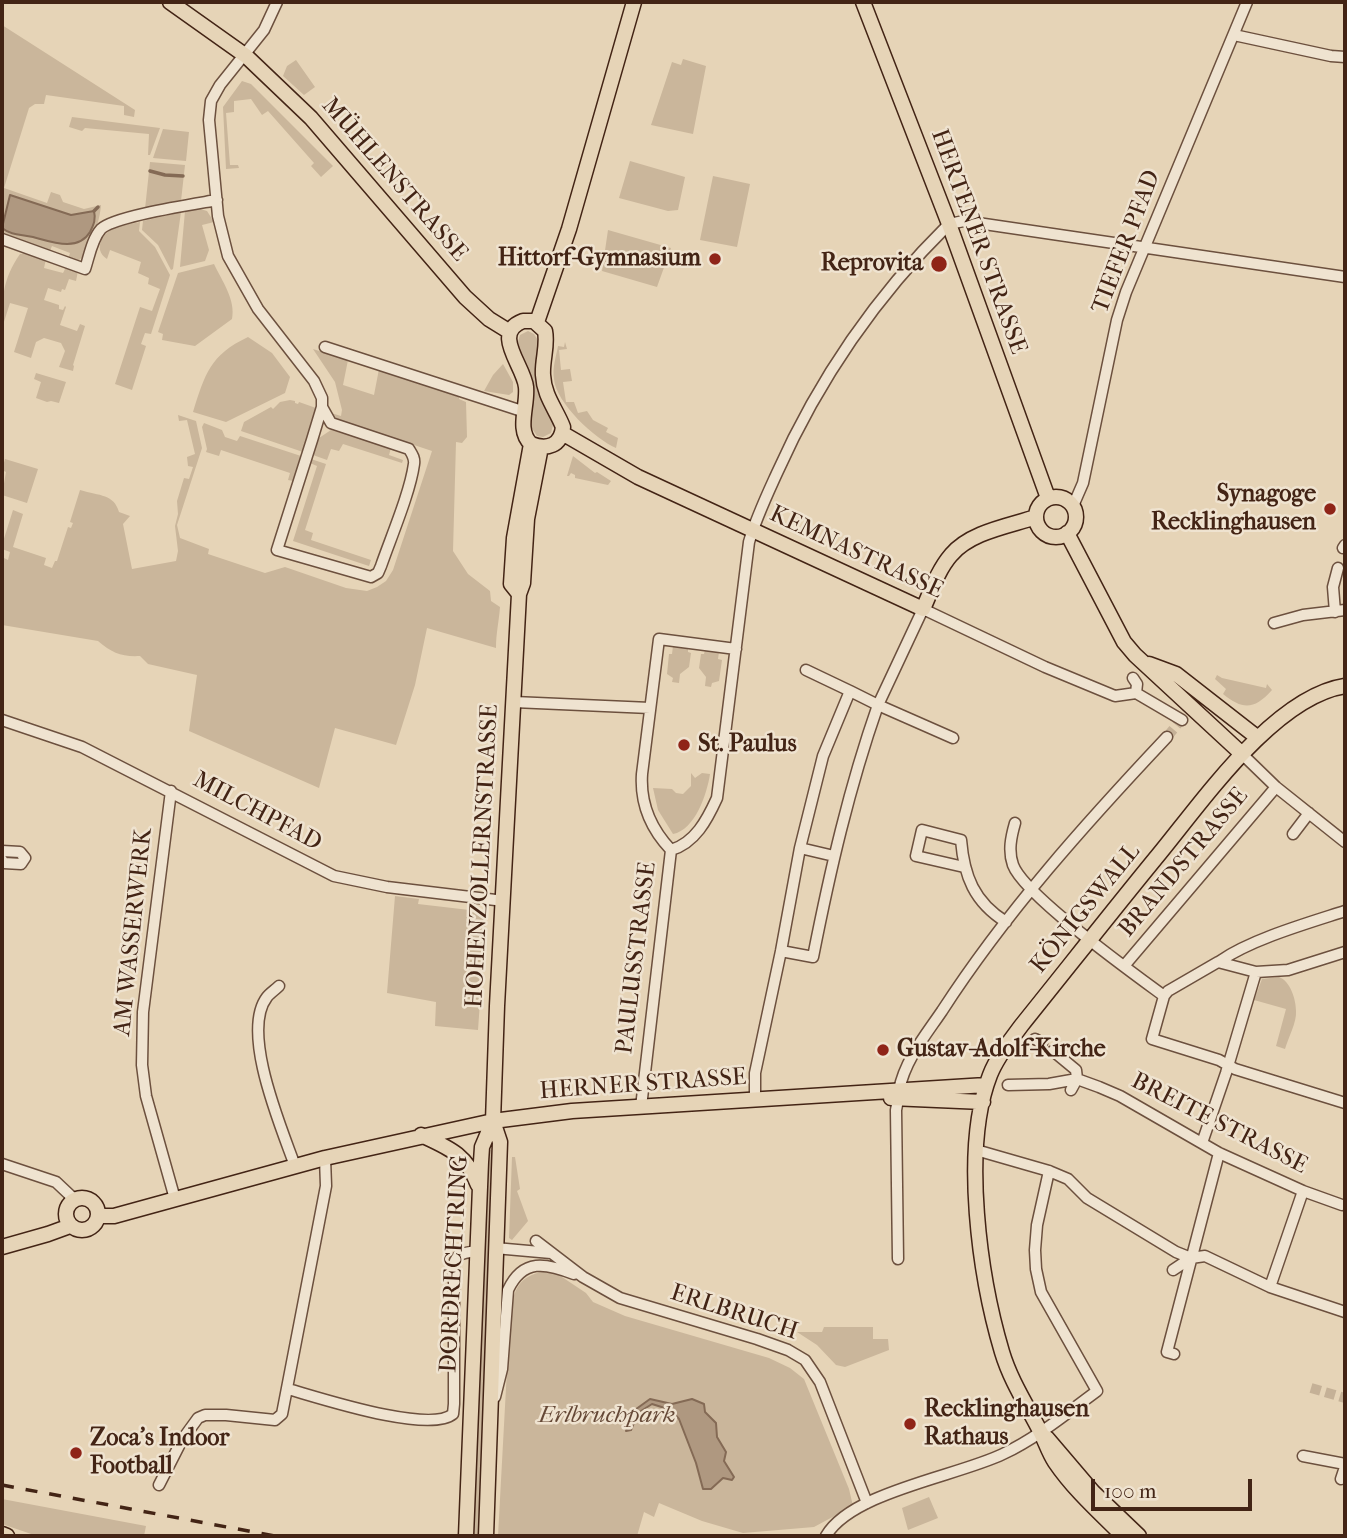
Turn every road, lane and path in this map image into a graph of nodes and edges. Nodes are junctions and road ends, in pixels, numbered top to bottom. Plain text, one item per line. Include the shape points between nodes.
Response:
1 (170, 2) edge
2 (277, 2) edge
3 (634, 2) edge
4 (863, 2) edge
5 (1247, 2) edge
6 (1234, 35) junction
7 (246, 56) junction
8 (1345, 57) edge
9 (217, 201) junction
10 (949, 225) junction
11 (2, 239) edge
12 (1144, 249) junction
13 (1345, 277) edge
14 (537, 323) junction
15 (510, 332) junction
16 (325, 347) dead end
17 (322, 407) junction
18 (525, 412) junction
19 (562, 433) junction
20 (536, 446) junction
21 (1048, 498) junction
22 (1073, 506) junction
23 (1036, 517) junction
24 (752, 529) junction
25 (1067, 533) junction
26 (1338, 568) dead end
27 (923, 609) junction
28 (1340, 611) edge
29 (1274, 623) dead end
30 (736, 649) junction
31 (1142, 661) junction
32 (806, 670) dead end
33 (1130, 681) dead end
34 (1345, 686) edge
35 (850, 691) junction
36 (1136, 693) junction
37 (514, 702) junction
38 (878, 705) junction
39 (650, 708) junction
40 (1193, 708) junction
41 (2, 720) edge
42 (1167, 737) tunnel mouth
43 (953, 738) dead end
44 (1258, 738) junction
45 (1242, 754) junction
46 (1276, 787) junction
47 (171, 791) junction
48 (1309, 813) junction
49 (1015, 823) dead end
50 (1293, 834) dead end
51 (1345, 842) edge
52 (800, 848) junction
53 (671, 850) junction
54 (2, 851) edge
55 (834, 856) junction
56 (2, 860) edge
57 (964, 867) junction
58 (1032, 890) junction
59 (503, 901) junction
60 (1345, 911) edge
61 (1006, 922) junction
62 (1091, 939) junction
63 (781, 951) junction
64 (1344, 952) edge
65 (1220, 961) junction
66 (1124, 965) junction
67 (1256, 972) junction
68 (279, 986) dead end
69 (1164, 996) junction
70 (1056, 1050) dead end
71 (1228, 1065) junction
72 (1077, 1079) junction
73 (986, 1085) junction
74 (1008, 1085) dead end
75 (1071, 1090) dead end
76 (898, 1095) junction
77 (755, 1099) junction
78 (983, 1102) junction
79 (1345, 1103) edge
80 (641, 1107) junction
81 (493, 1121) junction
82 (421, 1135) junction
83 (1202, 1143) junction
84 (976, 1150) junction
85 (1219, 1153) junction
86 (325, 1158) junction
87 (2, 1164) edge
88 (295, 1166) junction
89 (1049, 1171) junction
90 (480, 1189) junction
91 (1303, 1191) junction
92 (75, 1199) junction
93 (175, 1199) junction
94 (1342, 1205) dead end
95 (98, 1216) junction
96 (70, 1226) junction
97 (536, 1241) dead end
98 (2, 1247) edge
99 (495, 1248) junction
100 (477, 1251) junction
101 (554, 1253) junction
102 (1191, 1258) junction
103 (898, 1259) dead end
104 (1173, 1270) dead end
105 (583, 1277) junction
106 (513, 1280) joint
107 (1270, 1286) junction
108 (1345, 1312) edge
109 (1170, 1353) dead end
110 (288, 1389) junction
111 (492, 1412) junction
112 (1041, 1432) junction
113 (1303, 1456) dead end
114 (1345, 1465) edge
115 (1341, 1479) dead end
116 (159, 1485) dead end
117 (867, 1503) junction
118 (2, 1534) edge
119 (7, 1536) edge
120 (466, 1536) edge
121 (486, 1536) edge
122 (826, 1536) edge
123 (1123, 1536) edge
124 (1139, 1536) edge

1 - 7 main road, MÜHLENSTRASSE
2 - 7 street
3 - 14 main road
4 - 10 main road, HERTENER STRASSE
5 - 6 street, TIEFER PFAD
6 - 8 street
6 - 12 street, TIEFER PFAD
7 - 9 street via 211,101 209,129
7 - 15 main road, MÜHLENSTRASSE via 311,118 465,297
9 - 11 street via 108,225 97,236 85,270
9 - 17 street via 228,256 239,279 319,388
10 - 12 street via 964,221
10 - 21 main road, HERTENER STRASSE
10 - 24 street, PAULUSSTRASSE via 888,292 848,345 796,429
12 - 13 street
12 - 22 street, TIEFER PFAD via 1117,320 1084,478
14 - 15 main road via 523,321
14 - 19 main road via 546,337 545,391
15 - 18 main road, HOHENZOLLERNSTRASSE via 510,349 526,384
16 - 18 street
17 - 17 street via 277,550 371,577 382,566 410,478 413,454 331,423
18 - 20 main road, HOHENZOLLERNSTRASSE via 524,435
19 - 20 main road via 554,444
19 - 24 main road, KEMNASTRASSE via 638,477
20 - 37 main road, HOHENZOLLERNSTRASSE via 514,538 511,584 519,594
21 - 22 main road via 1062,498
21 - 23 main road
22 - 25 main road via 1075,523
23 - 25 main road via 1045,533
23 - 27 main road via 976,537 952,553
24 - 27 main road, KEMNASTRASSE
24 - 30 street, PAULUSSTRASSE
25 - 31 main road via 1124,642
26 - 28 street via 1333,587
27 - 36 street, KEMNASTRASSE via 1115,696
27 - 38 street
28 - 29 street
30 - 39 street via 659,639
30 - 53 street, PAULUSSTRASSE via 717,799 709,817 685,845
31 - 40 main road
31 - 44 main road via 1176,674
32 - 35 street
33 - 36 street
34 - 44 main road, KÖNIGSWALL via 1318,694
35 - 38 street
35 - 52 street via 824,756
36 - 40 street via 1181,720
37 - 39 street
37 - 59 main road, HOHENZOLLERNSTRASSE
38 - 43 street
38 - 55 street
39 - 53 street via 642,794 656,833
40 - 45 main road
41 - 47 street, MILCHPFAD via 82,747
42 - 58 street
44 - 45 main road, KÖNIGSWALL
45 - 46 street
45 - 62 main road, KÖNIGSWALL
46 - 48 street
46 - 66 street, BRANDSTRASSE
47 - 59 street, MILCHPFAD via 334,877
47 - 93 street, AM WASSERWERK via 143,1012 142,1065 146,1096
48 - 50 street
48 - 51 street
49 - 58 street via 1010,845 1013,865
52 - 55 street
52 - 63 street
53 - 80 street, PAULUSSTRASSE
54 - 56 street via 20,852 25,858 21,864
55 - 63 street via 813,957
57 - 57 street via 961,840 922,830 916,856
57 - 61 street via 985,905
58 - 61 street
58 - 62 street
59 - 81 main road, HOHENZOLLERNSTRASSE
60 - 65 street
61 - 76 street via 979,954 906,1064
62 - 66 street
62 - 73 main road, KÖNIGSWALL via 1007,1044
63 - 77 street via 755,1073
64 - 67 street via 1288,970
65 - 67 street
65 - 69 street
66 - 69 street
67 - 71 street
68 - 88 street via 265,999 259,1054
69 - 71 street via 1152,1039
70 - 72 street, BREITE STRASSE via 1076,1070
71 - 79 street
71 - 83 street
72 - 74 street
72 - 75 street
72 - 83 street, BREITE STRASSE via 1120,1096
73 - 76 main road, HERNER STRASSE
73 - 78 main road, KÖNIGSWALL
76 - 77 main road, HERNER STRASSE
76 - 78 main road, HERNER STRASSE
76 - 103 street
77 - 80 main road, HERNER STRASSE
78 - 84 main road, KÖNIGSWALL
80 - 81 main road, HERNER STRASSE
81 - 82 main road, HERNER STRASSE
81 - 90 main road, DORDRECHTRING via 482,1147
81 - 99 main road, DORDRECHTRING via 500,1142
82 - 86 main road, HERNER STRASSE
82 - 90 main road via 453,1150 469,1165
83 - 85 street, BREITE STRASSE
84 - 89 street
84 - 112 main road, KÖNIGSWALL via 979,1240 992,1313 1010,1375
85 - 91 street, BREITE STRASSE
85 - 102 street
86 - 88 main road, HERNER STRASSE
86 - 110 street via 326,1186
87 - 92 street via 56,1182
88 - 93 main road, HERNER STRASSE
89 - 102 street
89 - 112 street via 1037,1225 1036,1269 1041,1293 1097,1391
90 - 100 main road, DORDRECHTRING
91 - 94 street, BREITE STRASSE
91 - 107 street
92 - 95 main road via 88,1199 98,1209
92 - 96 main road via 66,1208
93 - 95 main road, HERNER STRASSE
95 - 96 main road via 87,1229
96 - 98 main road
97 - 101 street, ERLBRUCH
99 - 101 street
99 - 111 main road, DORDRECHTRING
100 - 110 street via 461,1253 453,1264 454,1404 449,1418 405,1419
100 - 120 main road, DORDRECHTRING
101 - 105 street, ERLBRUCH
102 - 104 street
102 - 107 street via 1205,1256
102 - 109 street
105 - 106 street, ERLBRUCH via 551,1265 531,1266
105 - 117 street, ERLBRUCH via 620,1298 757,1339 805,1360 820,1382
106 - 111 street, DORDRECHTRING
107 - 108 street
110 - 116 street via 282,1414 275,1420 198,1418
111 - 121 main road, DORDRECHTRING
112 - 117 street via 982,1464
112 - 123 main road via 1063,1473
112 - 124 main road
113 - 114 street
114 - 115 street
117 - 122 street via 835,1522
118 - 119 main road

